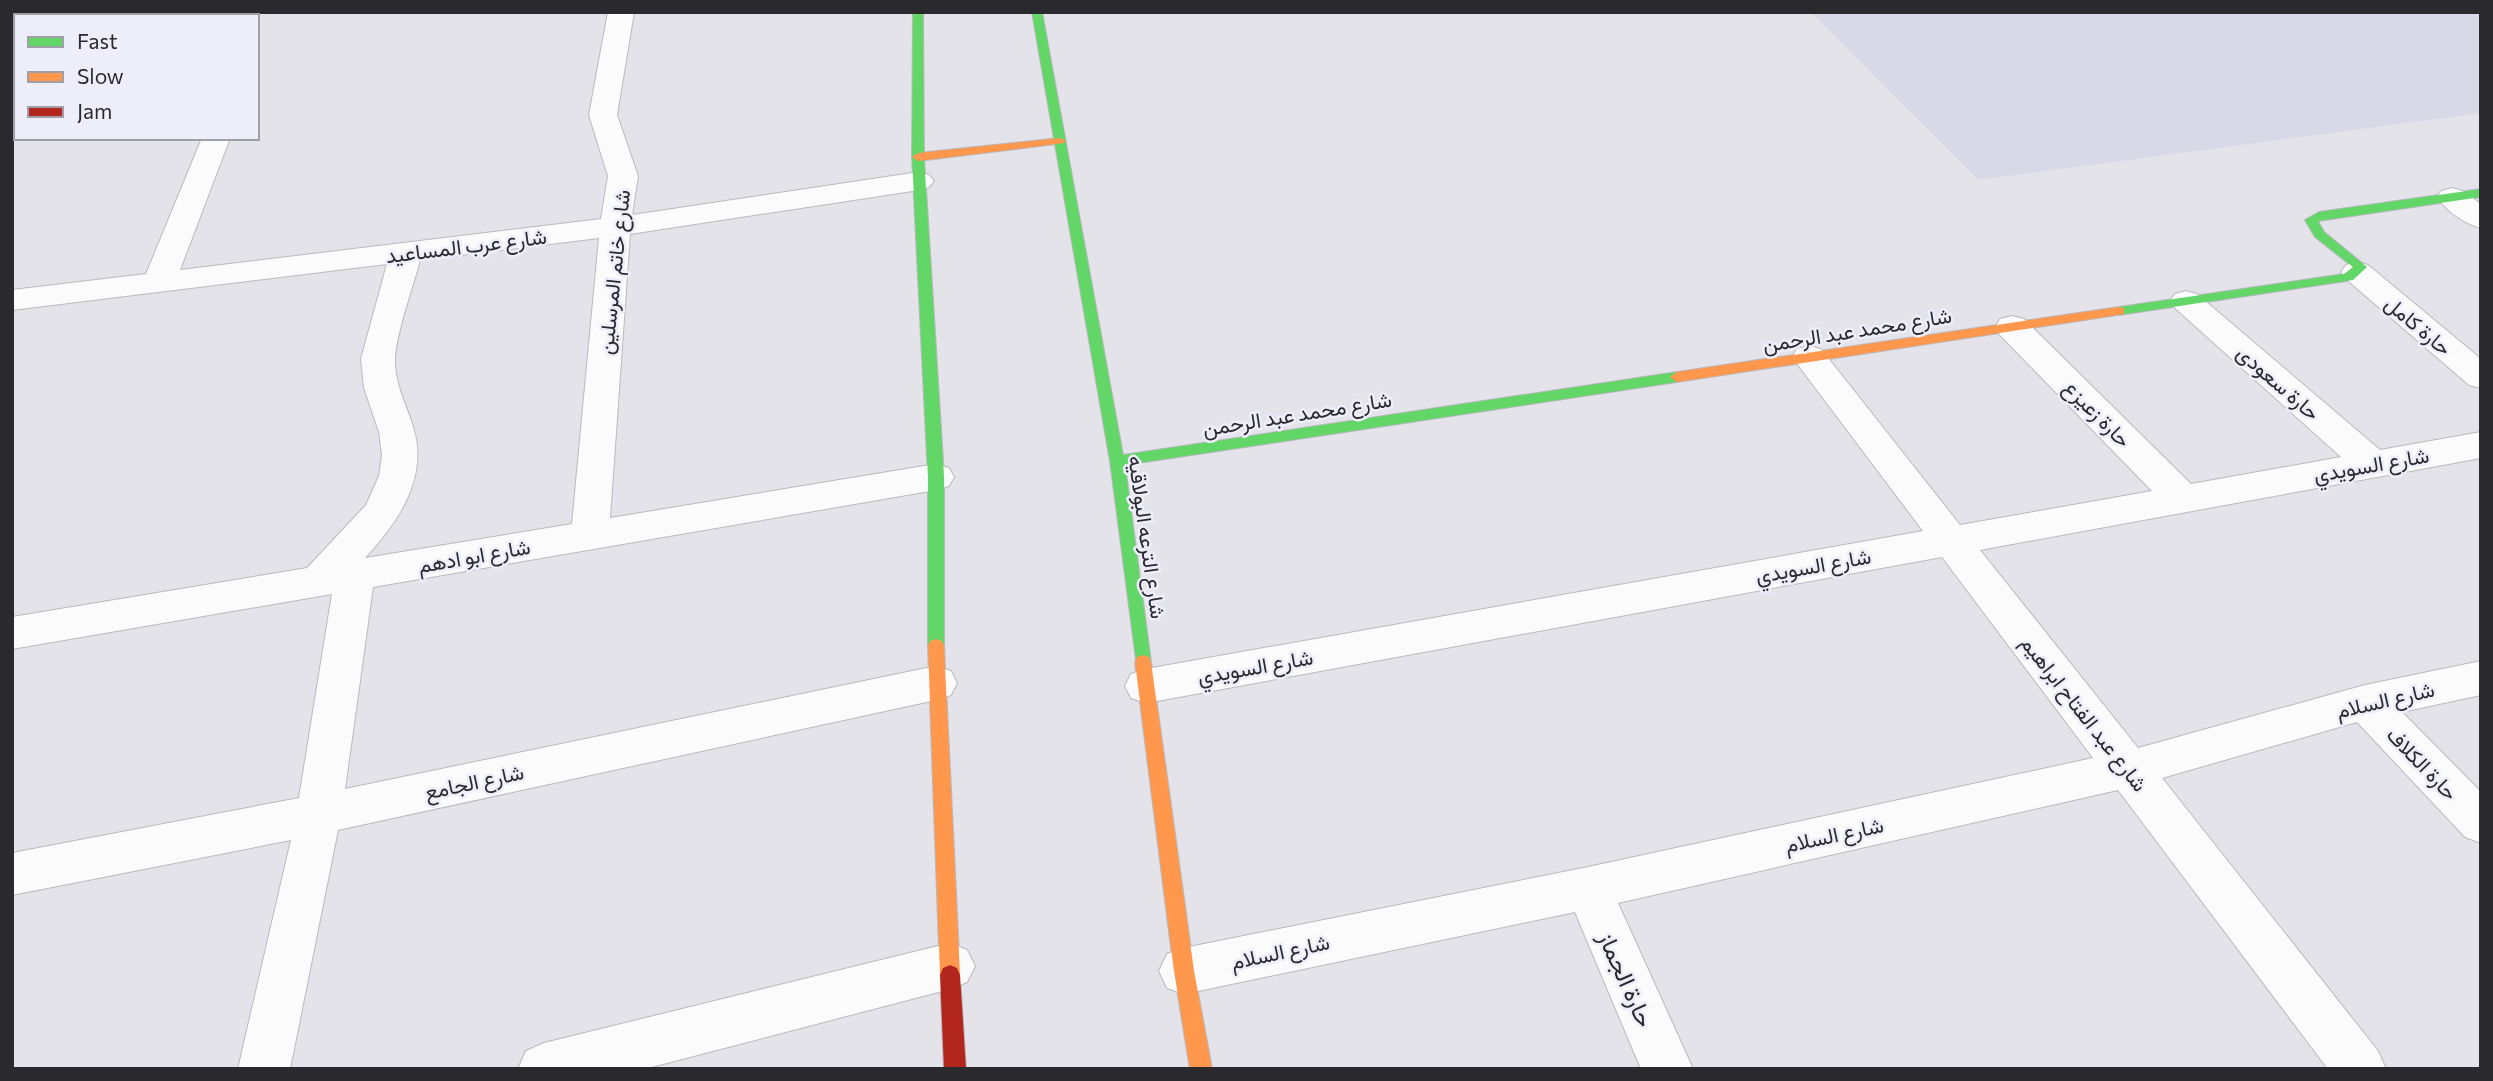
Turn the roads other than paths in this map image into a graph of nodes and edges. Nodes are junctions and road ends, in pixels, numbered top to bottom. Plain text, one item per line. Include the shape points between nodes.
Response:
1 (243, 12) edge
2 (621, 12) edge
3 (918, 12) edge
4 (1037, 12) edge
5 (224, 14) edge
6 (215, 140) edge
7 (1060, 141) junction
8 (919, 169) junction
9 (2466, 195) edge
10 (2481, 219) edge
11 (615, 227) junction
12 (406, 252) junction
13 (2357, 272) junction
14 (159, 282) junction
15 (12, 300) edge
16 (2186, 301) junction
17 (2012, 327) junction
18 (1809, 358) junction
19 (2481, 377) edge
20 (2481, 445) edge
21 (1117, 461) junction
22 (2372, 464) junction
23 (936, 477) junction
24 (2183, 499) junction
25 (590, 535) junction
26 (1951, 540) junction
27 (337, 578) junction
28 (12, 633) edge
29 (2481, 678) edge
30 (936, 683) junction
31 (1146, 686) junction
32 (2364, 702) junction
33 (2129, 769) junction
34 (319, 814) junction
35 (2477, 815) edge
36 (12, 874) edge
37 (1588, 888) junction
38 (950, 966) junction
39 (1184, 971) junction
40 (264, 1069) edge
41 (544, 1069) edge
42 (955, 1069) edge
43 (1201, 1069) edge
44 (1667, 1069) edge
45 (2360, 1069) edge

1 - 5 street
2 - 11 street, شارع خاتم المرسلين via 603,115 623,176
3 - 8 street
4 - 7 street, شارع الترعه البولاقيه
6 - 14 street
7 - 8 street
7 - 21 street, شارع الترعه البولاقيه
8 - 11 street, شارع عرب المساعيد
8 - 23 street
9 - 10 street
9 - 13 street via 2311,220 2318,233 2356,260 2361,267
11 - 12 street, شارع عرب المساعيد
11 - 25 street, شارع خاتم المرسلين
12 - 14 street, شارع عرب المساعيد
12 - 27 street via 377,374 402,459 375,524
13 - 16 street, شارع محمد عبد الرحمن
13 - 19 street, حارة كامل
14 - 15 street, شارع عرب المساعيد
16 - 17 street, شارع محمد عبد الرحمن
16 - 22 street, حارة سعودى
17 - 18 street, شارع محمد عبد الرحمن
17 - 24 street, حارة زعيزع
18 - 21 street, شارع محمد عبد الرحمن
18 - 26 street, شارع عبد الفتاح ابراهيم
20 - 22 street, شارع السويدي
21 - 31 street, شارع الترعه البولاقيه
22 - 24 street, شارع السويدي
23 - 25 street, شارع ابو ادهم
23 - 30 street
24 - 26 street, شارع السويدي
25 - 27 street, شارع ابو ادهم
26 - 31 street, شارع السويدي
26 - 33 street, شارع عبد الفتاح ابراهيم
27 - 28 street, شارع ابو ادهم
27 - 34 street
29 - 32 street, شارع السلام
30 - 34 street, شارع الجامع
30 - 38 street
31 - 39 street, شارع الترعه البولاقيه
32 - 33 street, شارع السلام
32 - 35 street, حارة الكلاف
33 - 37 street, شارع السلام
33 - 45 street, شارع عبد الفتاح ابراهيم
34 - 36 street, شارع الجامع
34 - 40 street
37 - 39 street, شارع السلام
37 - 44 street, حارة الجماز
38 - 41 street
38 - 42 street
39 - 43 street, شارع الترعه البولاقيه

